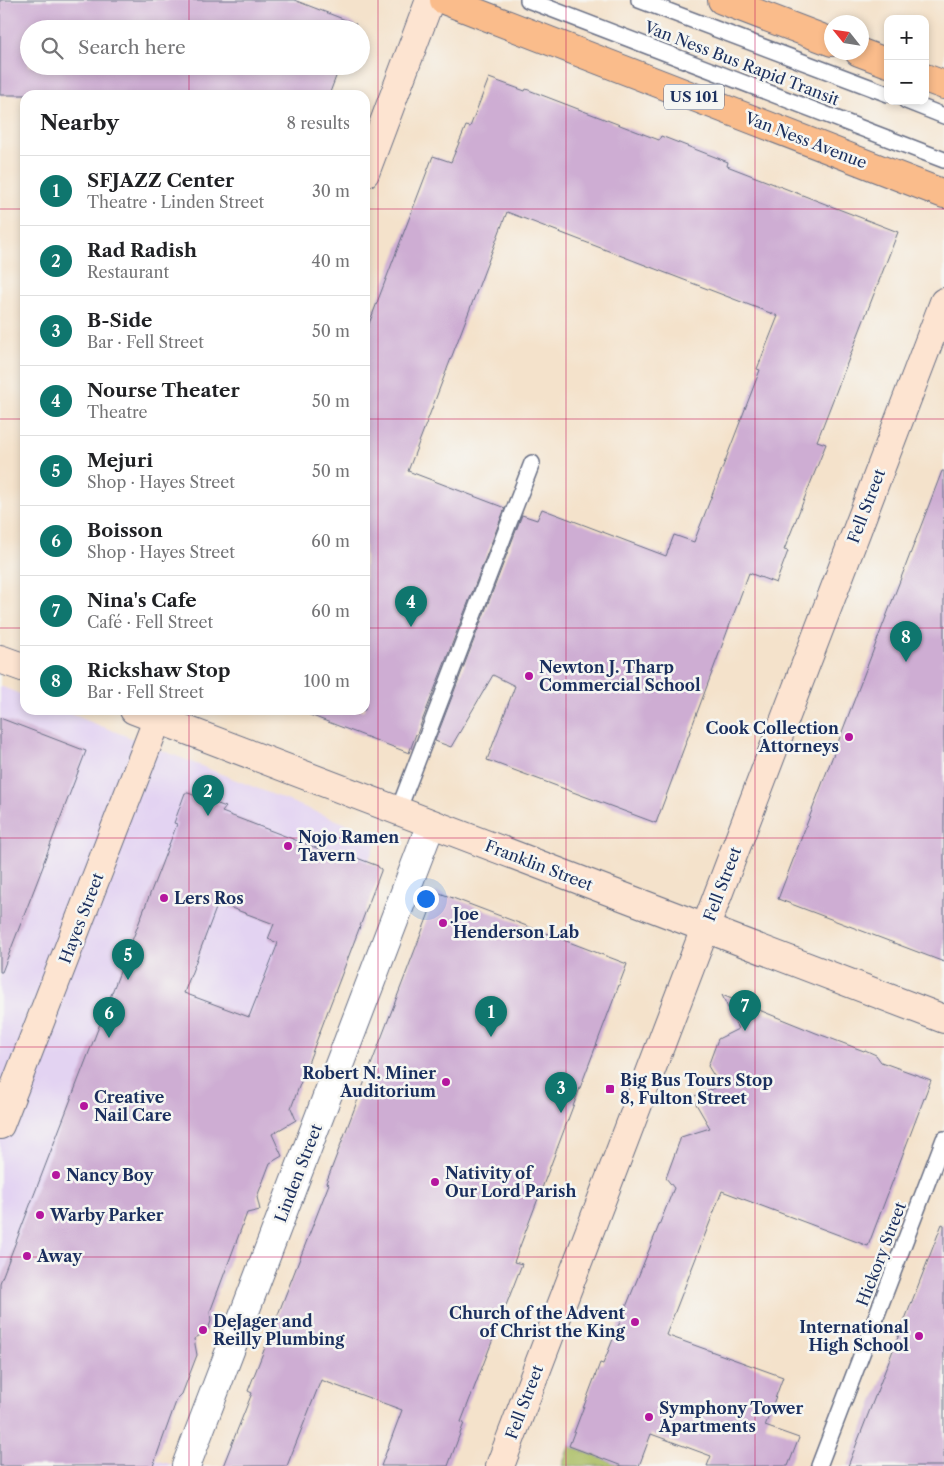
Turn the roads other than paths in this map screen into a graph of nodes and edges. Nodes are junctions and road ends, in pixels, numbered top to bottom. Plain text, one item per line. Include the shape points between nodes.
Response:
1 (430, 0) edge
2 (444, 0) edge
3 (528, 0) edge
4 (639, 0) edge
5 (722, 0) edge
6 (824, 39) edge
7 (869, 56) edge
8 (884, 61) edge
9 (929, 79) edge
10 (944, 85) edge
11 (884, 92) edge
12 (916, 105) edge
13 (944, 116) edge
14 (370, 160) edge
15 (944, 160) edge
16 (944, 194) edge
17 (944, 302) edge
18 (532, 463) dead end
19 (0, 659) edge
20 (20, 666) edge
21 (150, 715) edge
22 (156, 715) edge
23 (398, 811) junction
24 (432, 824) junction
25 (705, 928) junction
26 (944, 1019) edge
27 (0, 1125) edge
28 (944, 1139) edge
29 (186, 1466) edge
30 (500, 1466) edge
31 (819, 1466) edge

1 - 14 main road
2 - 16 highway, Van Ness Avenue / US 101
3 - 15 lane, Van Ness Bus Rapid Transit
4 - 11 lane, Van Ness Bus Rapid Transit
5 - 6 highway
7 - 8 highway
9 - 10 highway
12 - 13 lane
17 - 25 main road, Fell Street
18 - 23 lane
19 - 20 main road
21 - 27 main road, Hayes Street
22 - 23 main road, Franklin Street
23 - 24 main road, Franklin Street
24 - 25 main road, Franklin Street
24 - 29 street, Linden Street
25 - 26 main road, Franklin Street
25 - 30 main road, Fell Street
28 - 31 lane, Hickory Street

